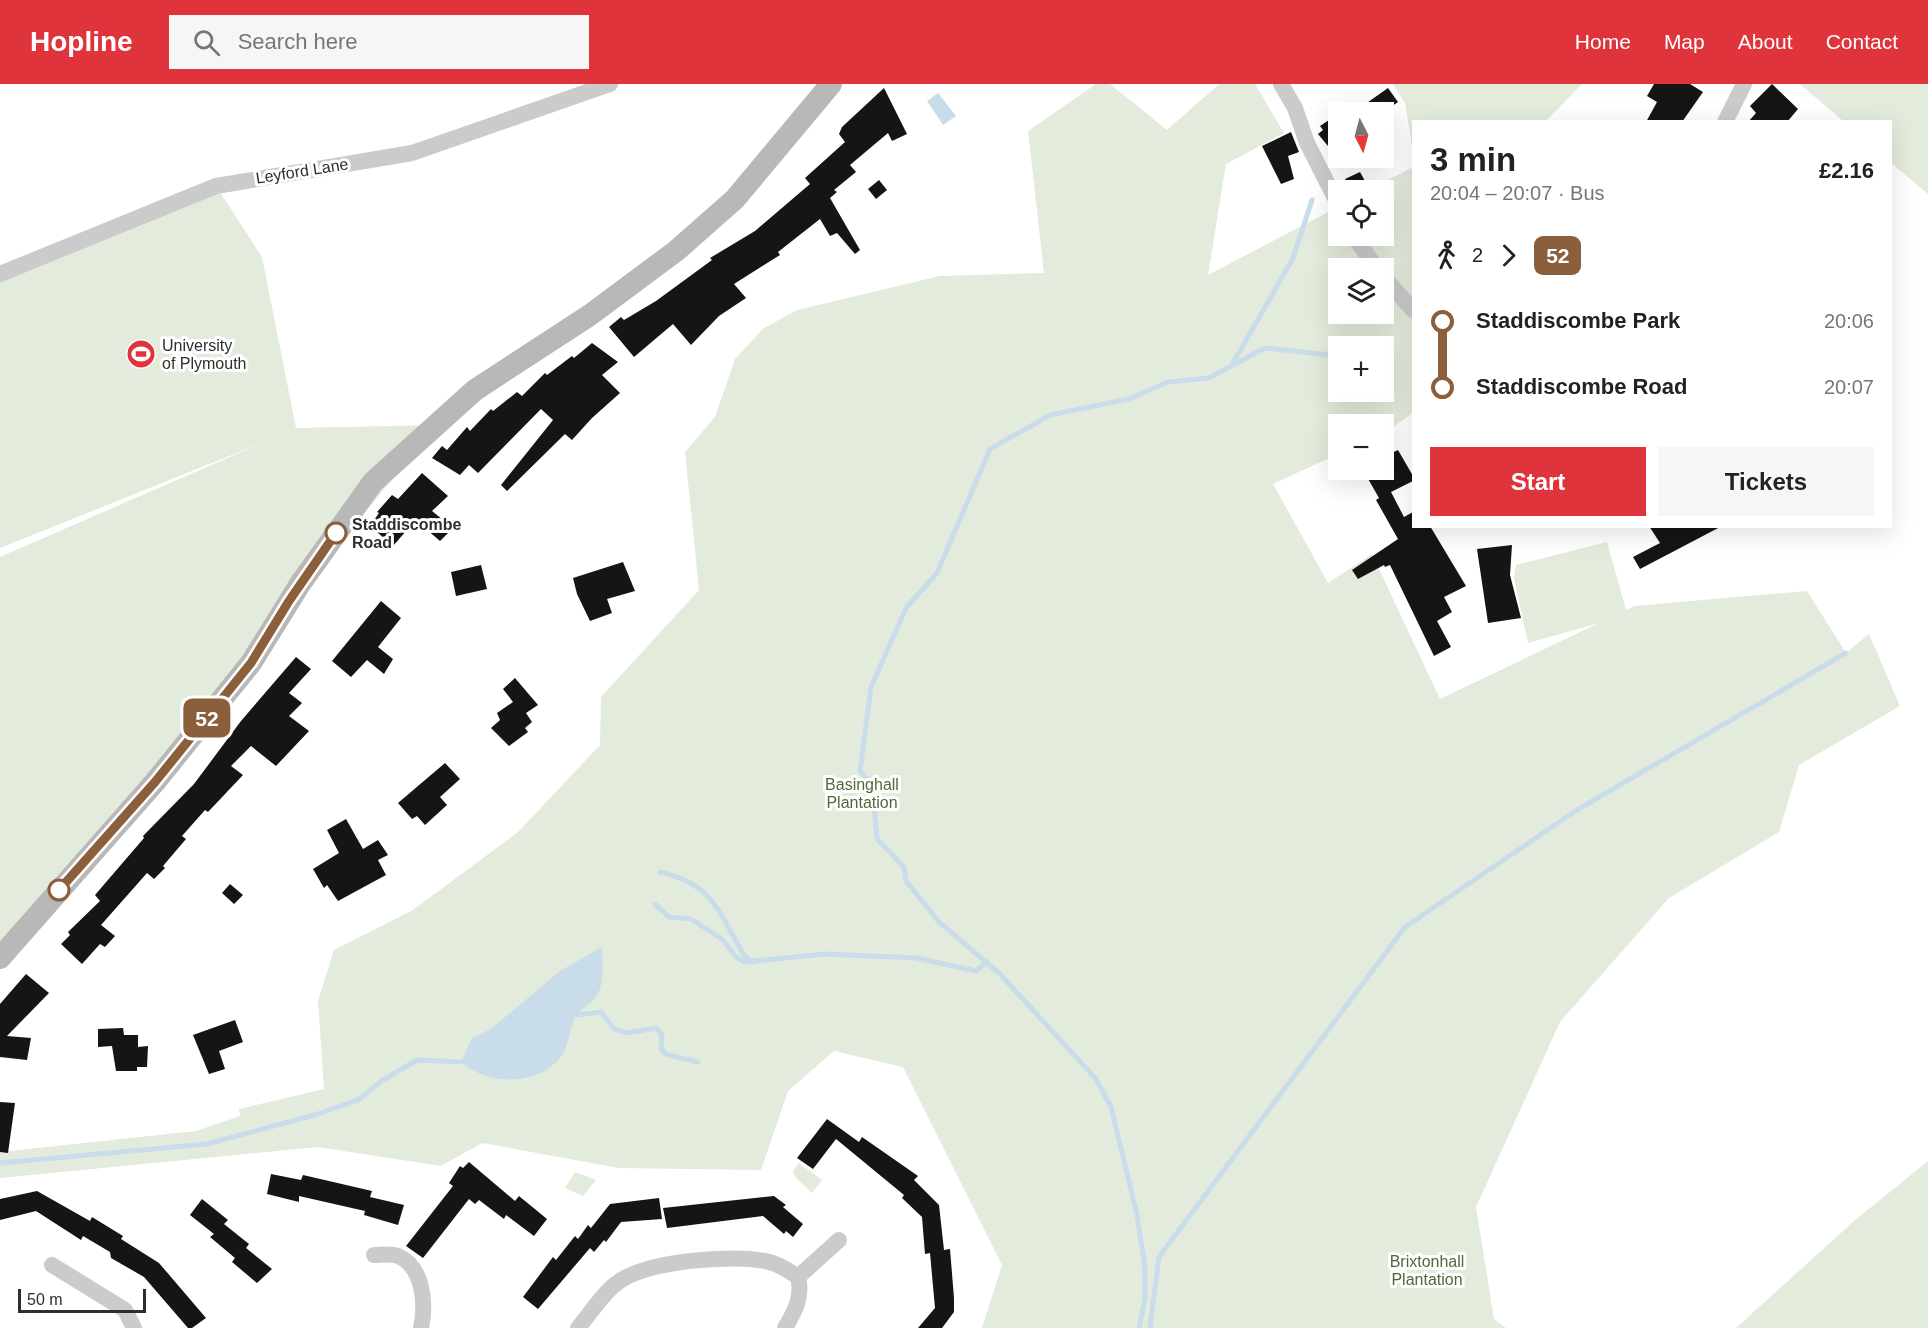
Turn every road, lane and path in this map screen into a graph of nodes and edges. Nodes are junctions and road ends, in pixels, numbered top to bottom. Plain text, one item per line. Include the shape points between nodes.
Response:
1 (610, 84) edge
2 (831, 84) edge
3 (1281, 84) edge
4 (1744, 84) edge
5 (1726, 120) edge
6 (1328, 184) edge
7 (0, 274) edge
8 (1394, 288) edge
9 (1412, 309) edge
10 (0, 958) edge
11 (839, 1240) dead end
12 (374, 1255) dead end
13 (52, 1266) dead end
14 (798, 1277) junction
15 (134, 1328) edge
16 (421, 1328) edge
17 (578, 1328) edge
18 (785, 1328) edge

1 - 7 street, Leyford Lane via 412,153 216,186
2 - 10 street via 735,199 676,251 590,315 474,390 373,482 300,584 251,663 155,782
3 - 6 street
4 - 5 street
8 - 9 street
11 - 14 street
12 - 16 street via 395,1254 405,1259 424,1297
13 - 15 street via 125,1310
14 - 17 street via 766,1261 726,1258 656,1266 617,1283
14 - 18 street via 799,1300

